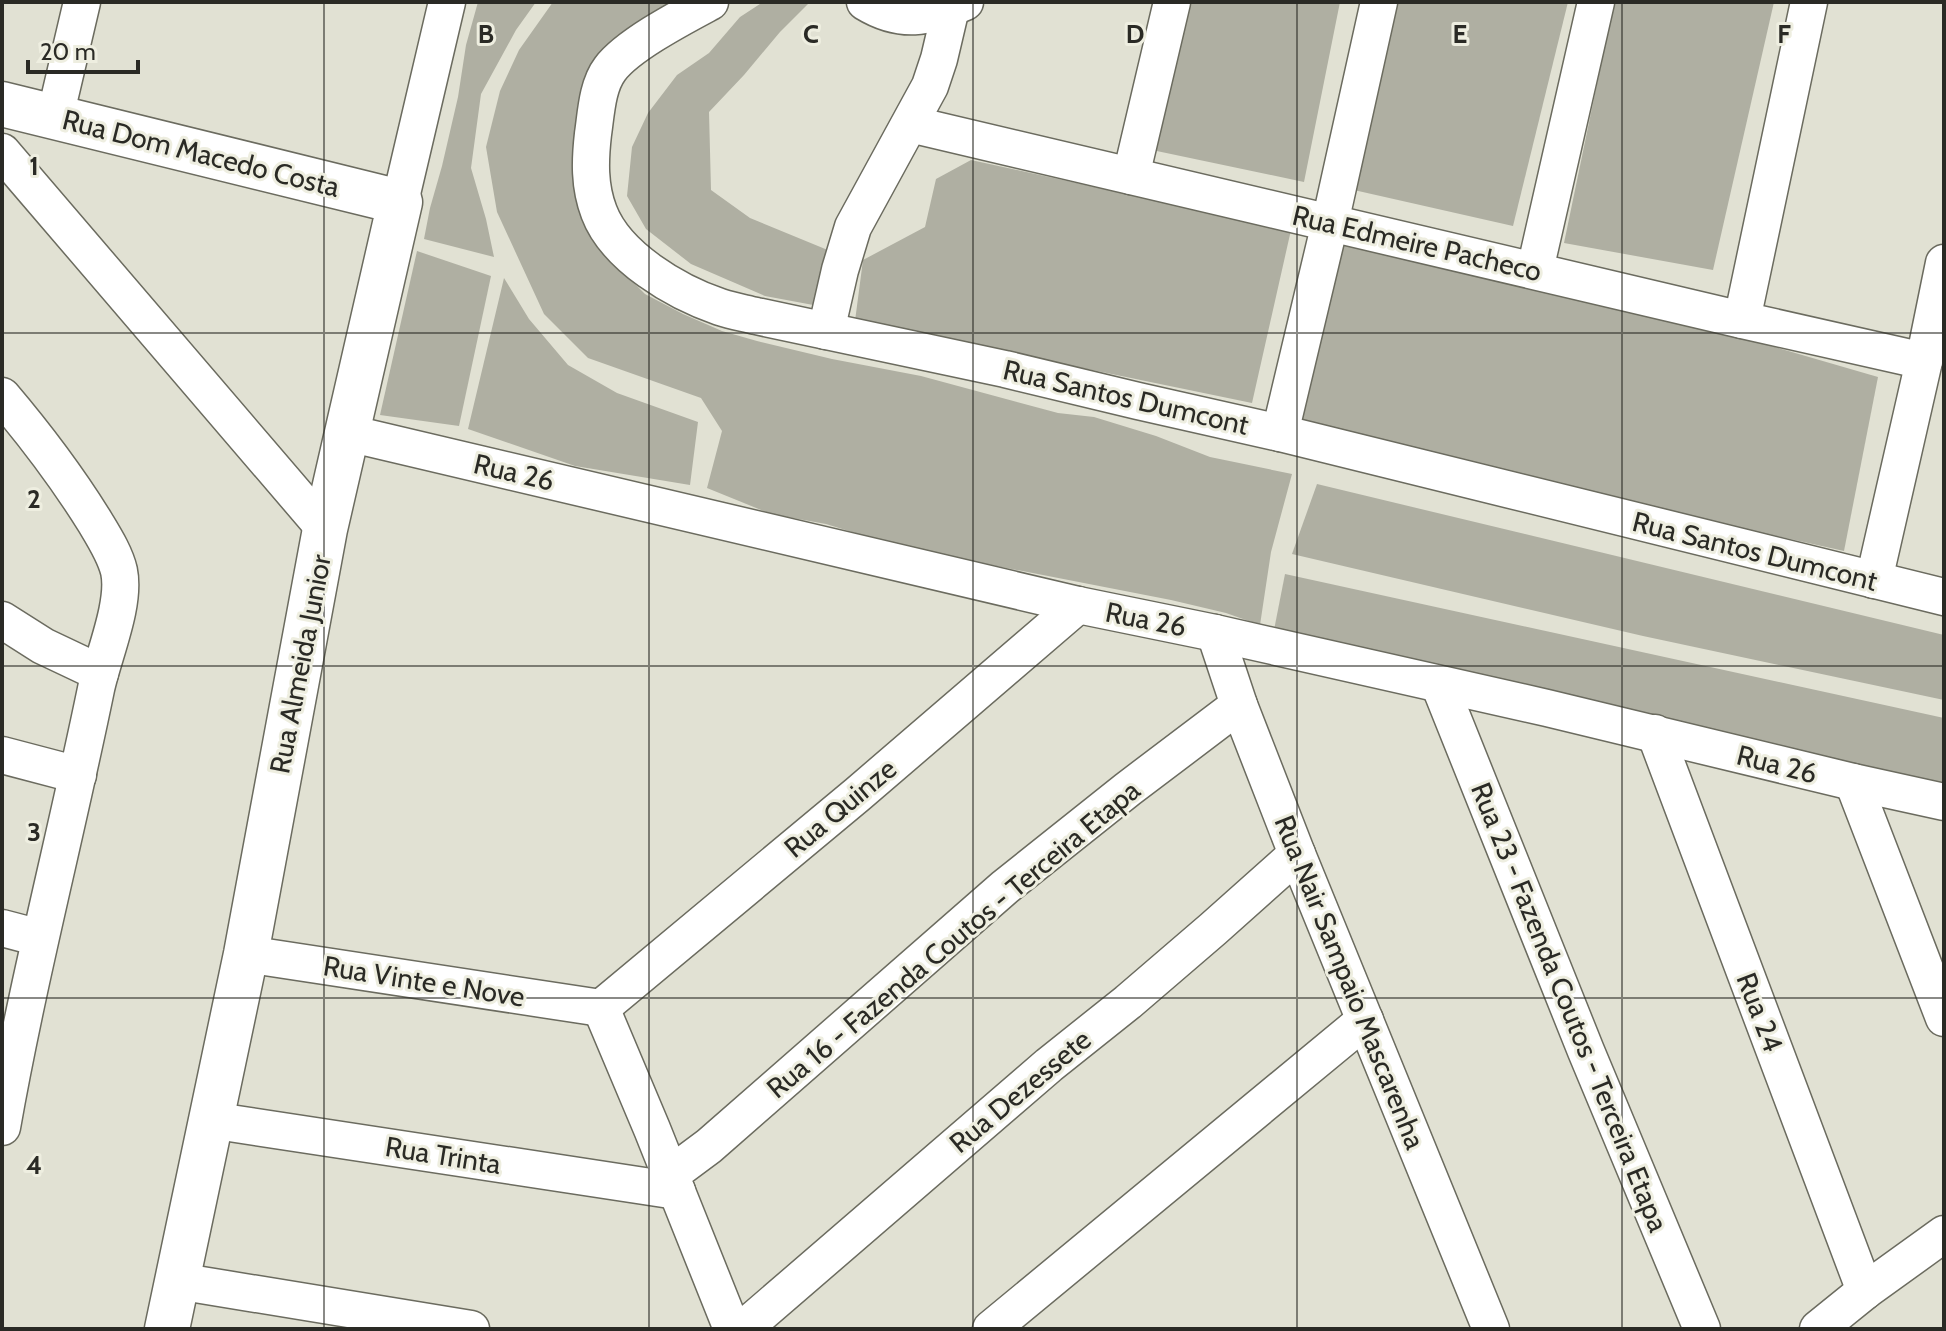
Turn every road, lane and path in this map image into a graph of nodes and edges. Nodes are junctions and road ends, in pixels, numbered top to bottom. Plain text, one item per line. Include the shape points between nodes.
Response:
1 (82, 2) edge
2 (447, 2) edge
3 (710, 2) edge
4 (865, 2) edge
5 (1172, 2) edge
6 (1379, 2) edge
7 (1596, 2) edge
8 (1809, 2) edge
9 (958, 5) edge
10 (2, 104) edge
11 (55, 117) junction
12 (910, 124) junction
13 (2, 152) edge
14 (1131, 176) junction
15 (400, 202) junction
16 (1330, 223) junction
17 (1944, 263) edge
18 (1535, 270) junction
19 (1742, 320) junction
20 (826, 331) junction
21 (1924, 361) junction
22 (2, 396) edge
23 (348, 433) junction
24 (1280, 433) junction
25 (325, 529) junction
26 (1874, 580) junction
27 (1944, 597) edge
28 (1078, 605) junction
29 (2, 620) edge
30 (1215, 633) junction
31 (100, 673) junction
32 (1439, 684) junction
33 (1239, 705) junction
34 (1655, 733) junction
35 (2, 755) edge
36 (78, 775) junction
37 (1853, 782) junction
38 (1944, 802) edge
39 (1297, 854) junction
40 (2, 928) edge
41 (40, 938) junction
42 (246, 954) junction
43 (601, 1008) junction
44 (1944, 1018) edge
45 (1365, 1020) junction
46 (4, 1106) edge
47 (210, 1120) junction
48 (673, 1183) junction
49 (1944, 1234) edge
50 (177, 1281) junction
51 (1865, 1291) junction
52 (167, 1329) edge
53 (471, 1329) edge
54 (732, 1329) edge
55 (743, 1329) edge
56 (991, 1329) edge
57 (1491, 1329) edge
58 (1702, 1329) edge
59 (1818, 1329) edge

1 - 11 street
2 - 15 street, Rua Almeida Junior
3 - 20 street, Rua Santos Dumcont via 628,51 607,73 596,112 590,171 599,213 629,254 692,295
4 - 9 street via 880,11 917,18
5 - 14 street
6 - 16 street
7 - 18 street
8 - 19 street
9 - 12 street via 930,86
10 - 11 main road, Rua Dom Macedo Costa
11 - 15 main road, Rua Dom Macedo Costa
12 - 14 street, Rua Edmeire Pacheco
12 - 20 street via 853,227
13 - 25 street
14 - 16 street, Rua Edmeire Pacheco
15 - 23 main road, Rua Almeida Junior
16 - 18 street, Rua Edmeire Pacheco
16 - 24 street
17 - 21 street
18 - 19 street, Rua Edmeire Pacheco
19 - 21 street, Rua Edmeire Pacheco
20 - 24 street, Rua Santos Dumcont
21 - 26 street
22 - 31 street via 79,495 116,561 120,593
23 - 25 main road, Rua Almeida Junior
23 - 28 street, Rua 26
24 - 26 street, Rua Santos Dumcont
25 - 42 main road, Rua Almeida Junior
26 - 27 street, Rua Santos Dumcont
28 - 30 street, Rua 26
28 - 43 street, Rua Quinze
29 - 31 street
30 - 32 street, Rua 26
30 - 33 street, Rua Nair Sampaio Mascarenha
31 - 36 street
32 - 34 street, Rua 26
32 - 58 street, Rua 23 - Fazenda Coutos - Terceira Etapa
33 - 39 street, Rua Nair Sampaio Mascarenha
33 - 48 street, Rua 16 - Fazenda Coutos - Terceira Etapa via 1005,887
34 - 37 street, Rua 26
34 - 51 street, Rua 24
35 - 36 street
36 - 41 street
37 - 38 street, Rua 26
37 - 44 street
39 - 45 street, Rua Nair Sampaio Mascarenha
39 - 55 street, Rua Dezessete
40 - 41 street
41 - 46 street
42 - 43 street, Rua Vinte e Nove
42 - 47 main road, Rua Almeida Junior
43 - 48 street
45 - 56 street
45 - 57 street, Rua Nair Sampaio Mascarenha
47 - 48 street, Rua Trinta
47 - 50 main road, Rua Almeida Junior
48 - 54 street
49 - 51 street
50 - 52 main road, Rua Almeida Junior
50 - 53 street
51 - 59 street

